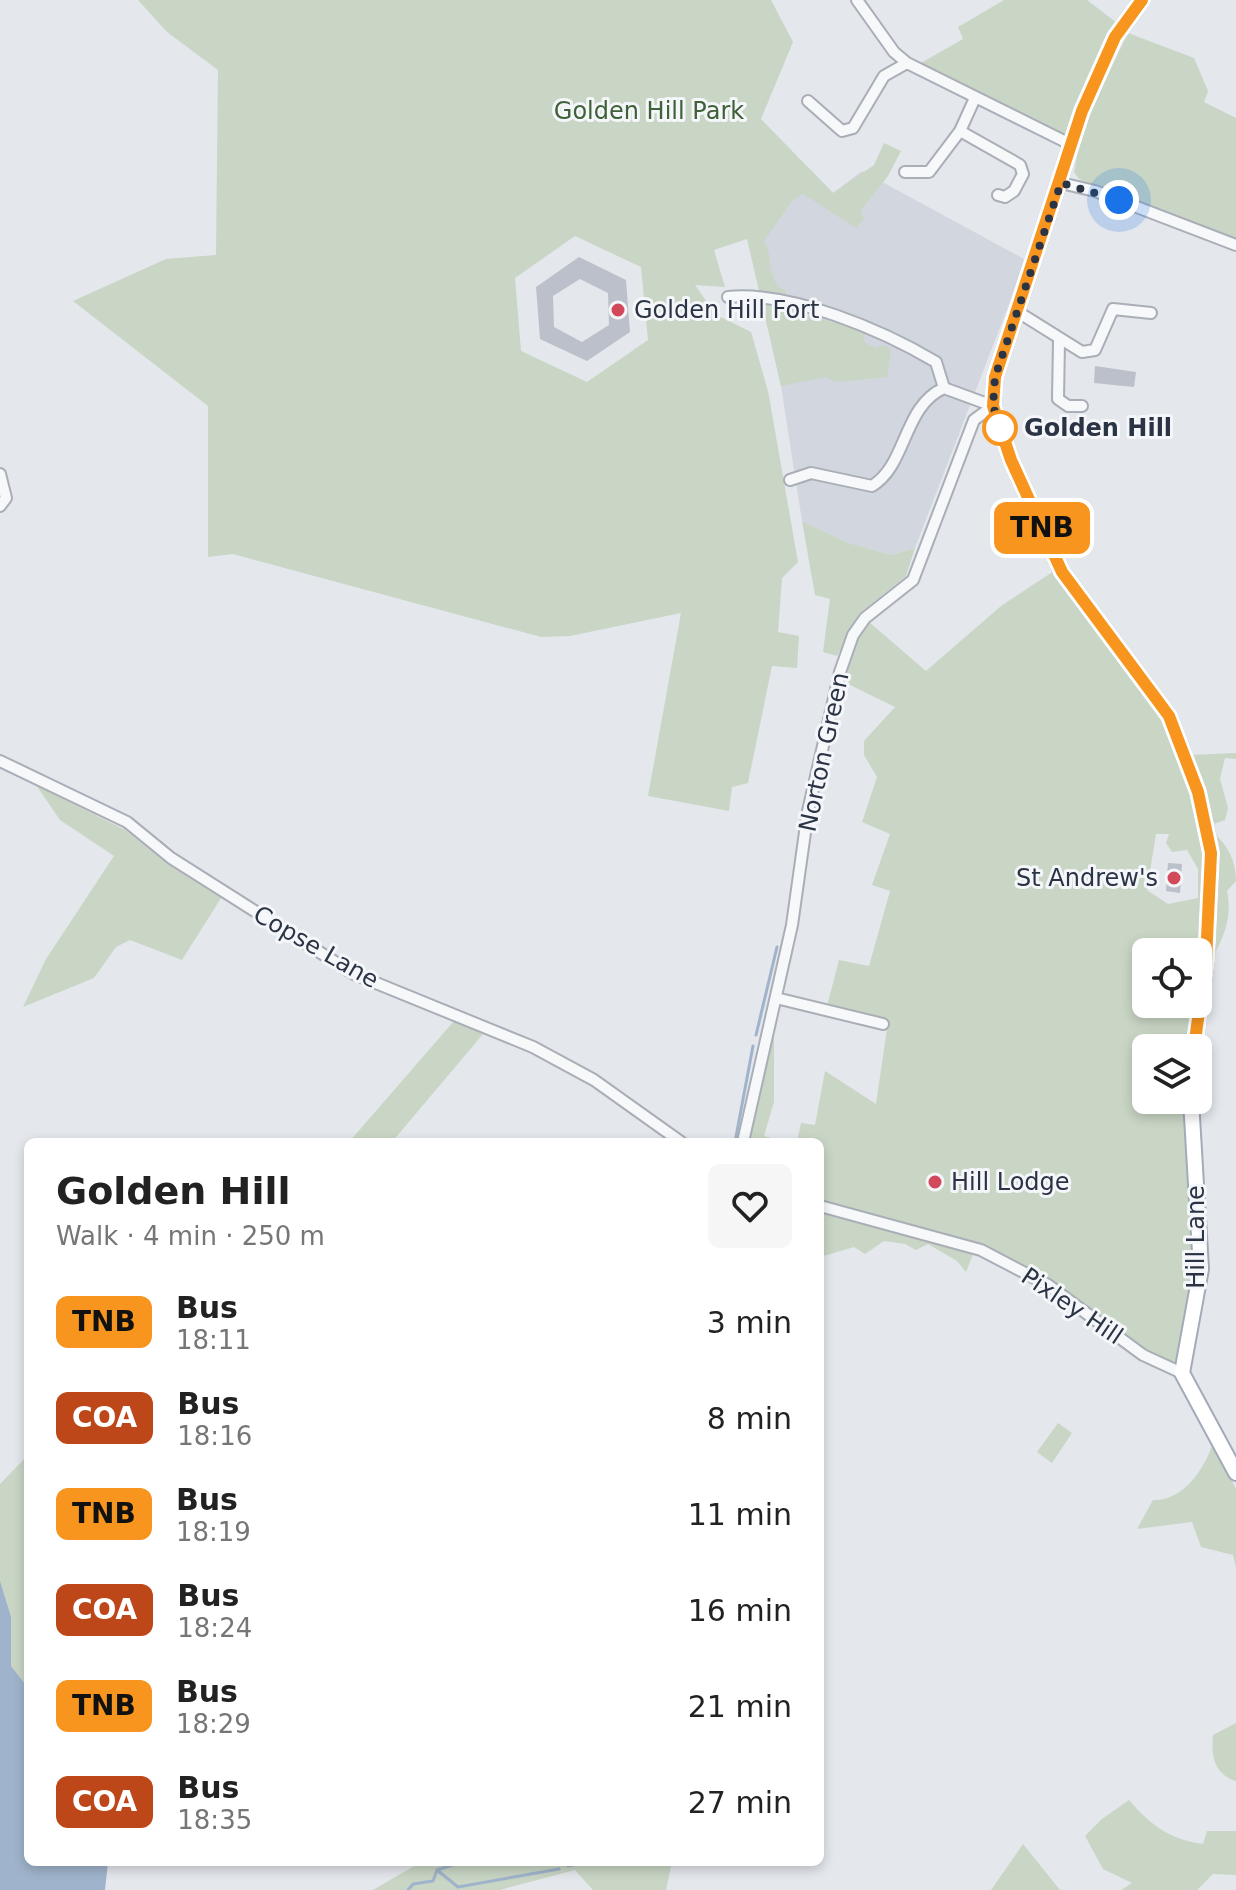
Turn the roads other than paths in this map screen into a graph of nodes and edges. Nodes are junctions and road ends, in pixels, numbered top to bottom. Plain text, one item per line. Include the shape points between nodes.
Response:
1 (857, 0) edge
2 (1142, 0) edge
3 (907, 63) junction
4 (975, 98) junction
5 (808, 101) dead end
6 (960, 131) junction
7 (1070, 144) junction
8 (905, 172) dead end
9 (1061, 183) junction
10 (998, 195) dead end
11 (1236, 245) edge
12 (728, 297) dead end
13 (1018, 312) junction
14 (1151, 313) dead end
15 (1059, 341) junction
16 (944, 388) junction
17 (993, 406) junction
18 (1082, 406) dead end
19 (0, 474) edge
20 (790, 480) dead end
21 (0, 506) edge
22 (0, 761) edge
23 (776, 998) junction
24 (883, 1024) dead end
25 (1196, 1034) edge
26 (1192, 1114) edge
27 (675, 1138) edge
28 (744, 1138) edge
29 (824, 1207) edge
30 (1182, 1373) junction
31 (1236, 1473) edge

1 - 3 street
2 - 7 main road via 1115,37
3 - 4 street
3 - 5 street via 884,76 853,128 842,131
4 - 6 street
4 - 7 street
6 - 8 street via 932,176
6 - 10 street via 1020,165 1023,174 1014,191
7 - 9 main road
9 - 11 street
9 - 13 main road
12 - 16 street via 749,295 854,321 936,362
13 - 15 street
13 - 17 main road via 995,377
14 - 15 street via 1108,305 1095,350 1082,352
15 - 18 street via 1058,399
16 - 17 street
16 - 20 street via 921,407 885,478 872,486 811,473
17 - 23 street, Norton Green via 974,420 913,580 865,618 853,635 808,811
17 - 25 main road via 1011,460 1062,572 1169,716 1198,792 1211,853
19 - 21 street via 6,498
22 - 27 street, Copse Lane via 127,822 171,858 354,974 533,1047 594,1080
23 - 24 street
23 - 28 street, Norton Green
26 - 30 main road, Hill Lane via 1201,1269
29 - 30 street, Pixley Hill via 981,1250 1048,1285 1143,1355
30 - 31 main road

